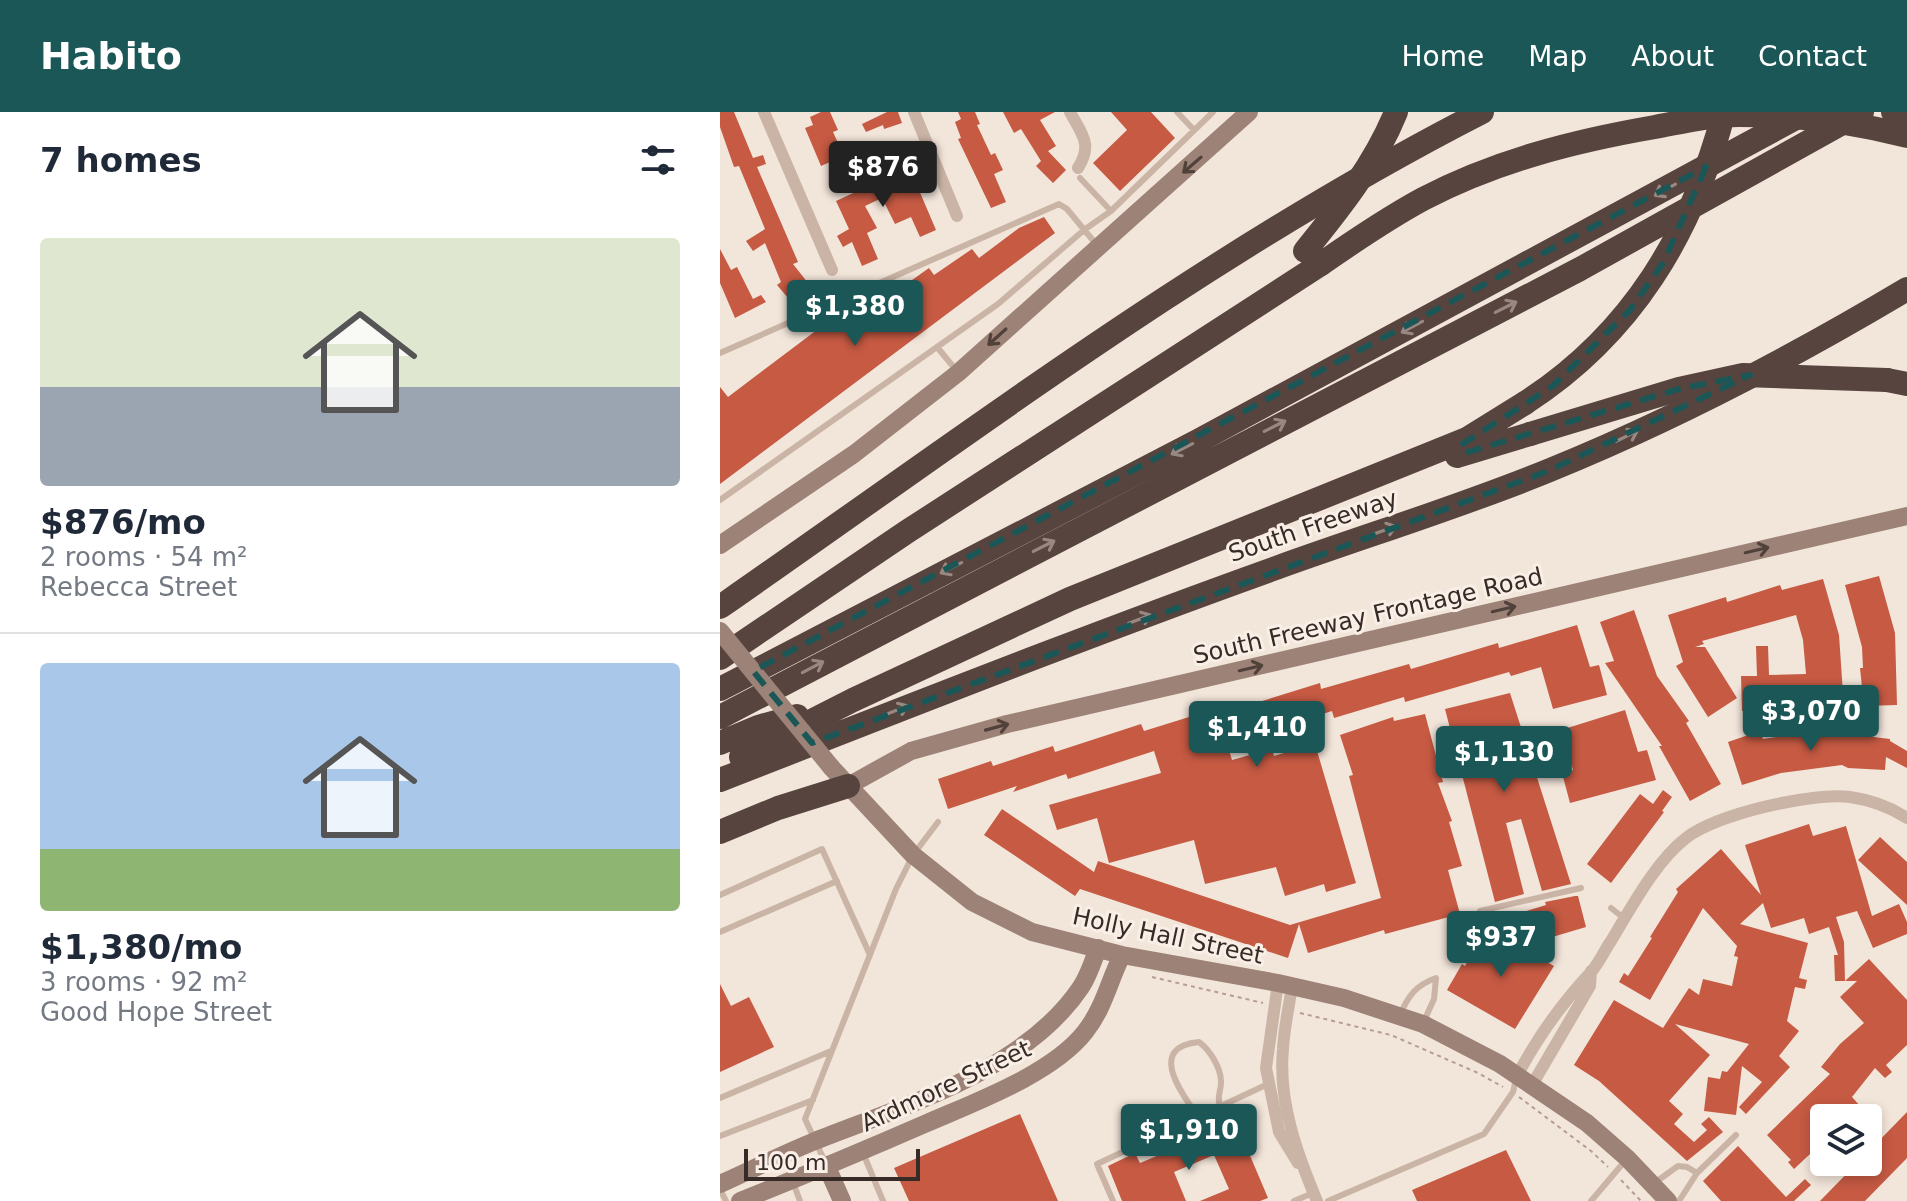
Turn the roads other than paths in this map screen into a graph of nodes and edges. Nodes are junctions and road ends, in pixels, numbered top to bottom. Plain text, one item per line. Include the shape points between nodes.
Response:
1 (764, 112) edge
2 (914, 112) edge
3 (1070, 112) edge
4 (1177, 112) edge
5 (1213, 112) edge
6 (1249, 112) edge
7 (1396, 112) edge
8 (1482, 112) edge
9 (1724, 112) edge
10 (1807, 112) edge
11 (1862, 112) edge
12 (1893, 112) edge
13 (1907, 127) edge
14 (1194, 130) junction
15 (1907, 136) edge
16 (1079, 173) joint
17 (1111, 211) junction
18 (957, 216) dead end
19 (1084, 230) junction
20 (1099, 247) junction
21 (1313, 257) junction
22 (832, 270) dead end
23 (1907, 289) edge
24 (937, 347) junction
25 (720, 353) edge
26 (958, 373) junction
27 (1897, 382) edge
28 (1333, 494) junction
29 (720, 500) edge
30 (1907, 516) edge
31 (908, 531) junction
32 (720, 545) edge
33 (720, 607) edge
34 (720, 631) edge
35 (720, 639) edge
36 (720, 658) edge
37 (720, 689) edge
38 (853, 700) junction
39 (720, 717) edge
40 (720, 743) edge
41 (720, 767) edge
42 (720, 780) edge
43 (848, 786) junction
44 (1907, 818) edge
45 (938, 822) dead end
46 (720, 832) edge
47 (913, 855) junction
48 (837, 881) junction
49 (1581, 888) dead end
50 (720, 895) edge
51 (1611, 908) dead end
52 (1480, 911) dead end
53 (1625, 919) junction
54 (720, 932) edge
55 (1098, 948) junction
56 (870, 955) junction
57 (1122, 955) junction
58 (1591, 971) junction
59 (1285, 985) junction
60 (1400, 1017) junction
61 (1423, 1024) junction
62 (832, 1051) junction
63 (995, 1065) junction
64 (1269, 1084) junction
65 (1520, 1084) junction
66 (1006, 1087) junction
67 (720, 1098) edge
68 (813, 1100) junction
69 (1220, 1106) junction
70 (1199, 1118) junction
71 (1736, 1135) dead end
72 (720, 1136) edge
73 (815, 1141) junction
74 (863, 1151) junction
75 (1627, 1158) junction
76 (827, 1167) junction
77 (1697, 1173) junction
78 (1308, 1180) junction
79 (792, 1181) junction
80 (1653, 1185) junction
81 (720, 1186) edge
82 (760, 1197) edge
83 (1316, 1197) edge
84 (836, 1199) edge
85 (726, 1201) edge
86 (740, 1201) edge
87 (800, 1201) edge
88 (883, 1201) edge
89 (1113, 1201) edge
90 (1294, 1201) edge
91 (1328, 1201) edge
92 (1591, 1201) edge
93 (1668, 1201) edge
94 (1679, 1201) edge

1 - 22 street
2 - 18 street
3 - 16 street via 1087,145
4 - 14 lane
5 - 14 lane
6 -> 20 street
7 - 21 highway, bridge via 1385,140
8 - 33 highway via 1199,274
9 - 28 highway, bridge via 1686,221 1663,263 1592,351 1553,386 1467,439
10 -> 37 highway via 1225,426
39 -> 11 highway via 1580,269
12 - 13 highway
14 - 17 lane
15 - 21 highway, bridge via 1857,123 1739,115 1598,137 1513,161 1452,186
16 - 17 lane
17 - 19 lane
19 - 20 lane
19 - 24 lane via 998,304
19 - 25 lane via 1059,204
20 -> 26 street
21 - 31 highway via 1268,296
42 -> 23 highway, South Freeway via 954,687 1548,471 1825,338
24 - 26 lane
24 - 29 lane
26 - 32 street via 854,454
27 - 28 highway, bridge via 1743,375 1679,389
28 - 38 highway via 1070,599
43 -> 30 street, South Freeway Frontage Road via 911,751 1007,724
31 - 35 highway
31 - 36 highway
34 - 43 street, Holly Hall Street, bridge
38 - 40 highway
38 - 41 highway
43 - 46 highway
43 - 47 street, Holly Hall Street
44 - 53 street via 1873,802 1829,796 1707,824 1665,859
45 - 47 lane
47 - 55 street, Holly Hall Street via 972,902 1032,932
47 - 56 lane
48 - 50 lane via 822,849
48 - 54 lane
48 - 56 lane
49 - 52 lane
51 - 53 lane
53 - 58 street
55 - 57 street, Holly Hall Street
55 - 63 street, Ardmore Street via 1083,985 1061,1013
56 - 62 lane
57 - 59 street, Holly Hall Street
57 - 66 street, Ardmore Street via 1107,995 1084,1033 1054,1061
58 - 65 street via 1564,1001
58 - 65 street via 1584,997
59 - 60 street, Holly Hall Street
59 - 64 street via 1274,1006 1266,1068
59 - 78 street via 1284,1104
60 - 61 street, Holly Hall Street
60 - 61 lane via 1414,990 1436,978
61 - 65 street, Holly Hall Street via 1480,1052
62 - 67 lane
62 - 68 lane
63 - 66 street
63 - 73 street, Ardmore Street
64 - 69 lane
64 - 78 street via 1279,1132
65 - 75 street, Holly Hall Street via 1587,1123
65 - 91 lane via 1484,1134
66 - 74 street, Ardmore Street
68 - 72 lane
68 - 73 lane via 805,1119
69 - 70 lane
69 - 70 lane via 1221,1076 1207,1049 1199,1042 1173,1052 1172,1069
70 - 89 lane via 1097,1164
71 - 77 lane
73 - 76 lane
73 - 81 street, Ardmore Street
74 - 76 street, Ardmore Street
74 - 88 lane
75 - 80 street, Holly Hall Street
75 - 92 lane
76 - 79 street, Ardmore Street
76 - 84 street
77 - 80 lane via 1678,1166
77 - 94 lane
78 - 83 street
79 - 82 street, Ardmore Street
79 - 87 lane
80 - 93 street, Holly Hall Street
81 - 85 lane
82 - 86 street, Ardmore Street
83 - 90 lane

